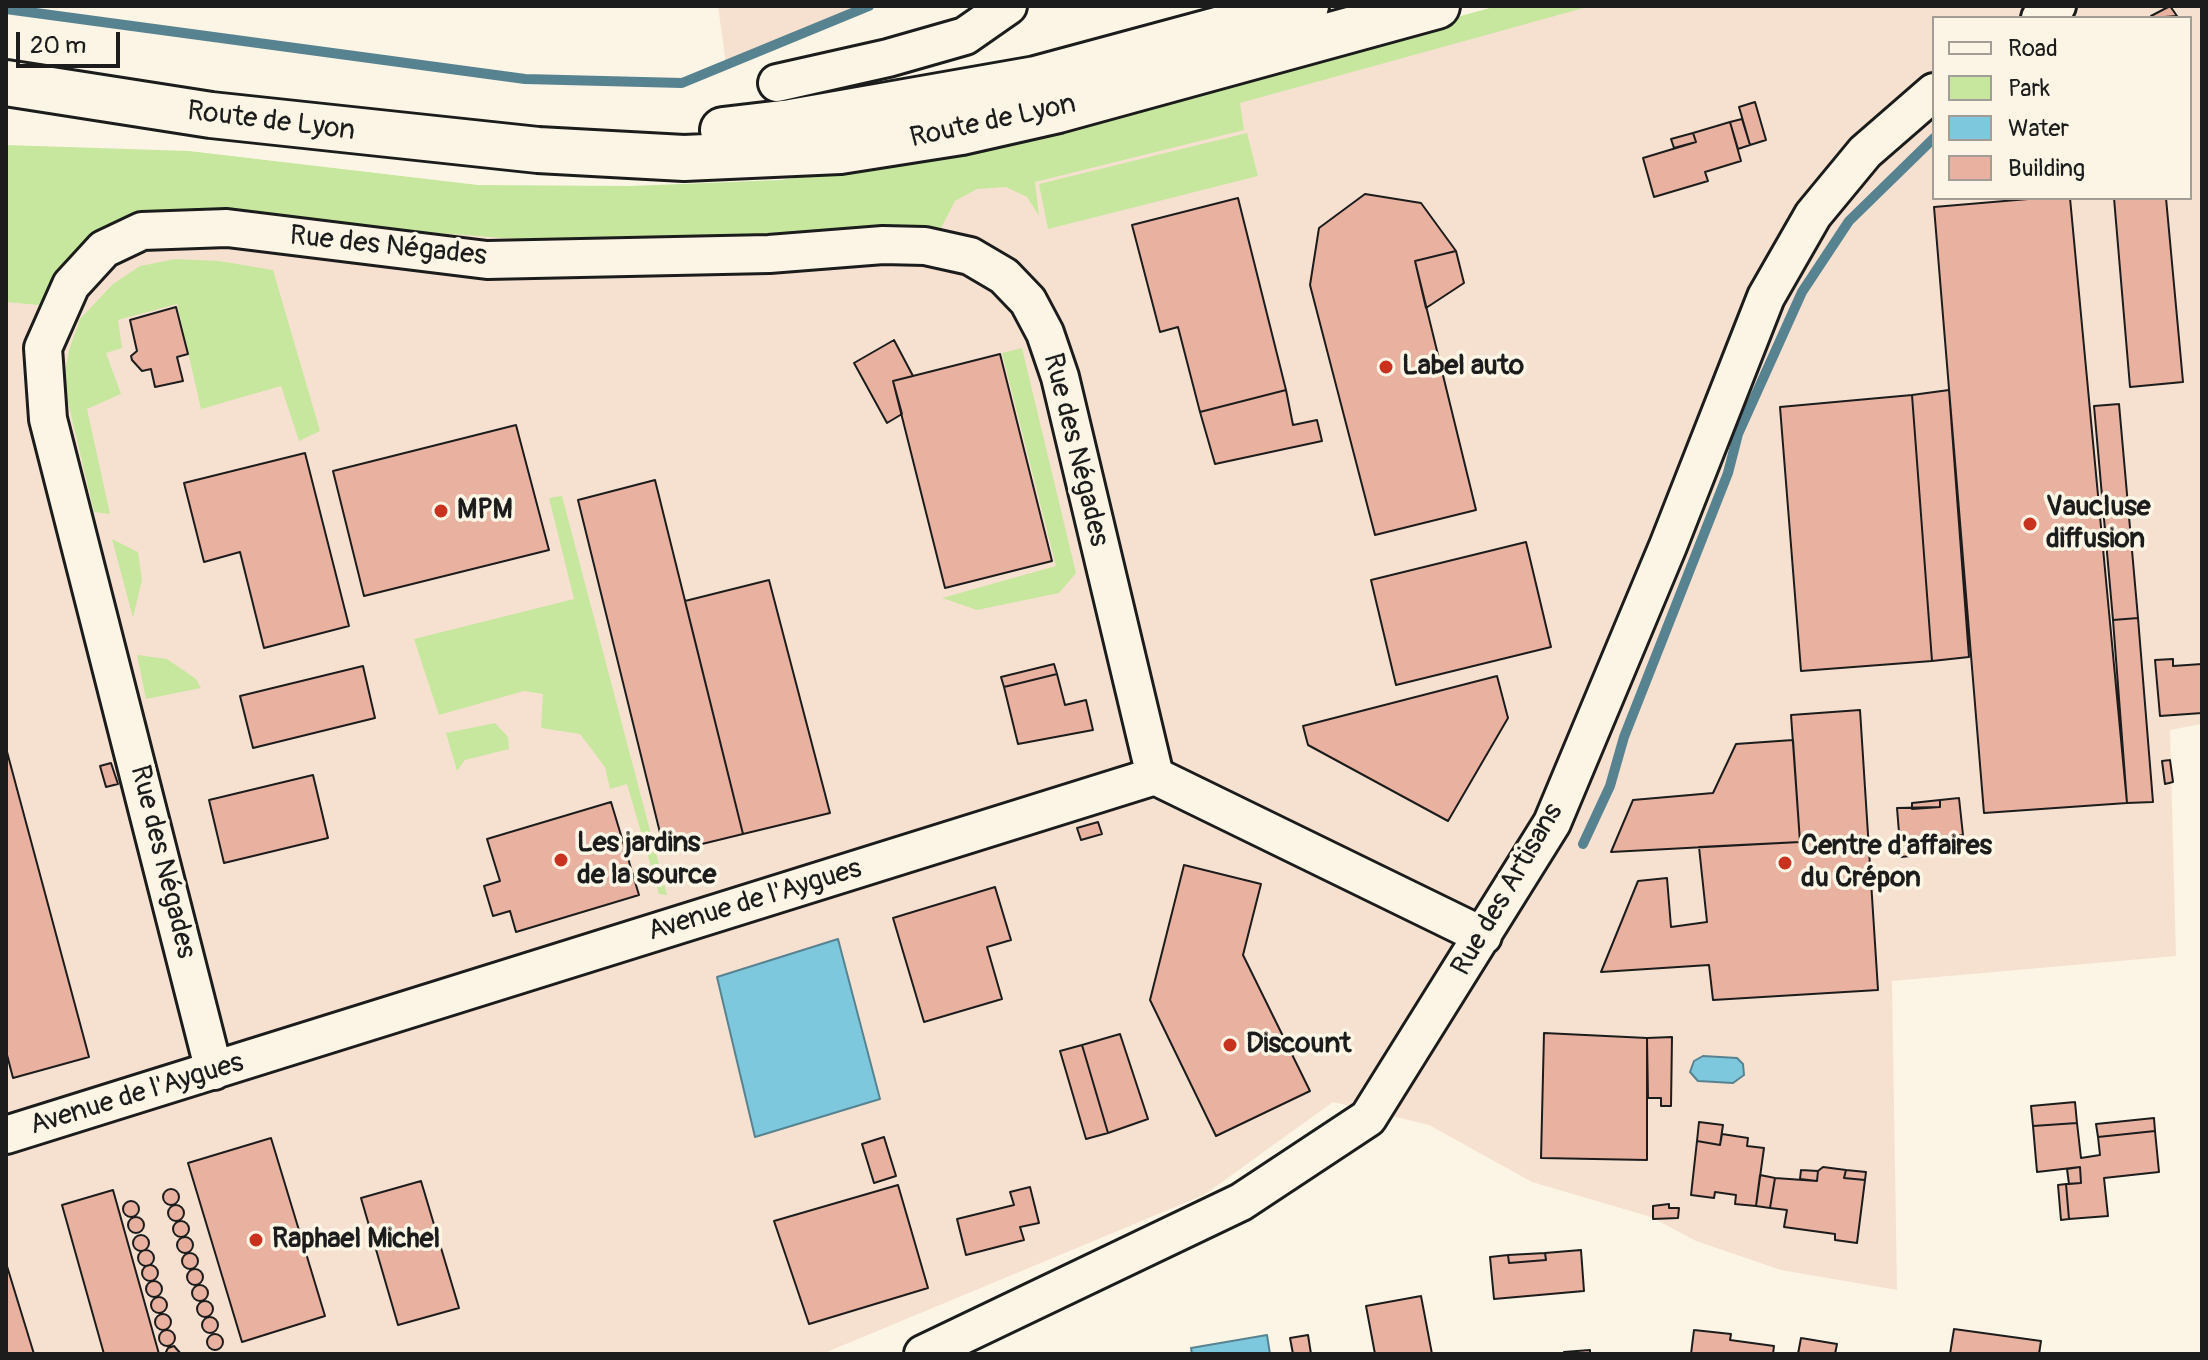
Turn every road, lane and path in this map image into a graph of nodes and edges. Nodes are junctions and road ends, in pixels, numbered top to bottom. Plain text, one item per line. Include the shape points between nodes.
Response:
1 (1008, 6) edge
2 (1306, 6) edge
3 (1437, 6) edge
4 (6, 83) edge
5 (777, 83) dead end
6 (1932, 94) edge
7 (538, 150) junction
8 (1155, 776) junction
9 (1483, 936) junction
10 (214, 1071) junction
11 (6, 1135) edge
12 (923, 1354) edge

1 - 5 street via 965,36
2 - 7 main road, Route de Lyon via 1065,71 937,98 791,122
3 - 7 main road, Route de Lyon via 1058,110 855,149 684,158
4 - 7 main road, Route de Lyon via 211,115
6 - 9 street, Rue des Artisans via 1865,152 1813,215 1766,297 1552,823
8 - 9 street
8 - 10 street, Avenue de l'Aygues
8 - 10 street, Rue des Négades via 1045,333 1028,301 1004,276 970,256 925,246 883,245 769,254 487,260 227,228 142,231 104,249 71,285 43,348 48,419
9 - 12 street, Rue des Artisans via 1368,1118 1241,1202
10 - 11 street, Avenue de l'Aygues

